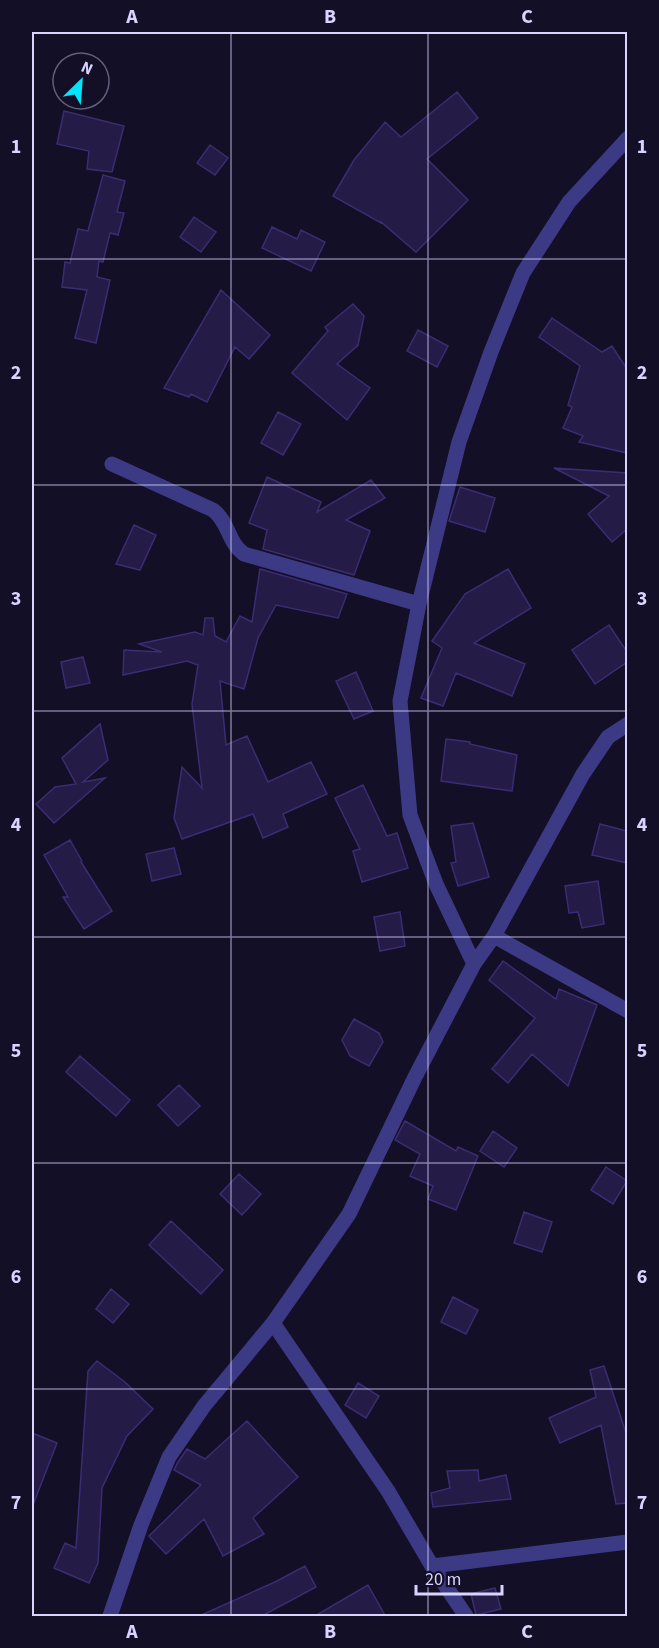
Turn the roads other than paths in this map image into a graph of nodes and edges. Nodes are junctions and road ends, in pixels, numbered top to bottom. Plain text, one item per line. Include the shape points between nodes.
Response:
1 (627, 138) edge
2 (112, 464) dead end
3 (419, 604) junction
4 (627, 724) edge
5 (494, 936) junction
6 (474, 964) junction
7 (627, 1011) edge
8 (273, 1323) junction
9 (627, 1542) edge
10 (432, 1566) junction
11 (110, 1617) edge
12 (466, 1617) edge

1 - 3 street via 569,202 523,273 459,442
2 - 3 street via 213,510 222,517 235,546 243,554
3 - 6 street via 400,702 410,815 436,884
4 - 5 street via 608,737 583,774
5 - 6 street
5 - 7 street
6 - 8 street via 349,1214
8 - 10 street via 388,1491
8 - 11 street via 204,1406 170,1457 141,1525
9 - 10 street
10 - 12 street

